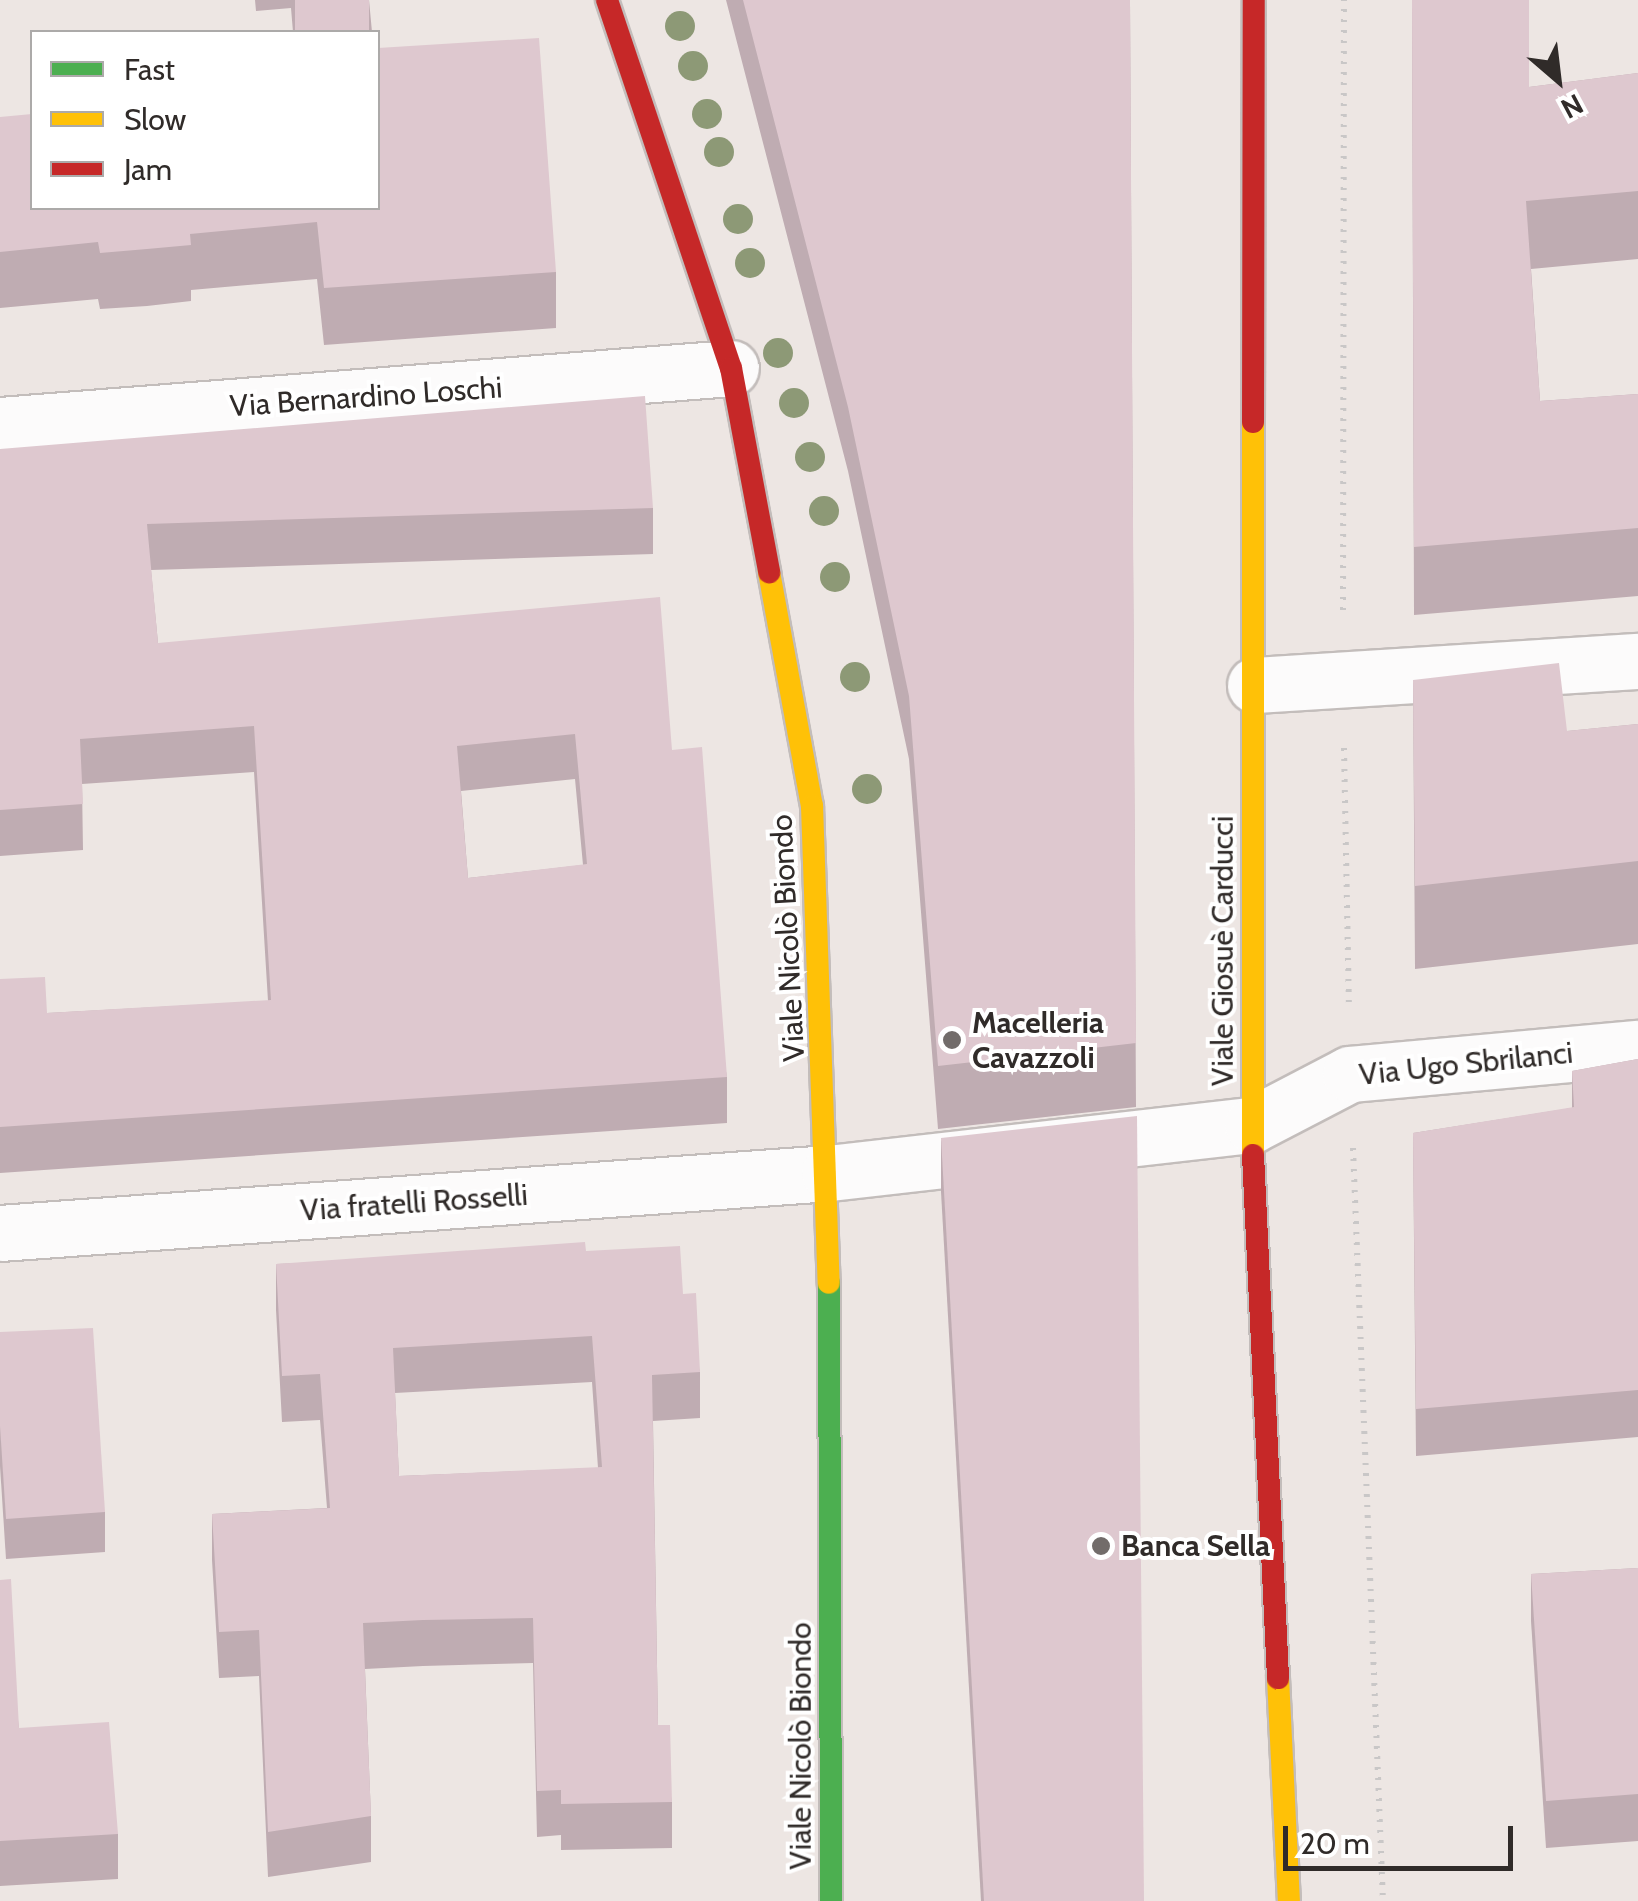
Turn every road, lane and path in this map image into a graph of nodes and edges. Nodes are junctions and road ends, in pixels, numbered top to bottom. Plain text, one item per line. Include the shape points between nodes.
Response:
1 (607, 0) edge
2 (1254, 0) edge
3 (1344, 0) edge
4 (731, 368) junction
5 (0, 425) edge
6 (1638, 661) edge
7 (1342, 680) junction
8 (1254, 685) junction
9 (1638, 1048) edge
10 (1350, 1074) junction
11 (1252, 1124) junction
12 (829, 1173) junction
13 (0, 1233) edge
14 (832, 1901) edge
15 (1289, 1901) edge
16 (1383, 1901) edge

1 - 4 main road, Viale Nicolò Biondo
2 - 8 main road, Viale Giosuè Carducci
3 - 7 path
4 - 5 street, Via Bernardino Loschi
4 - 12 main road, Viale Nicolò Biondo via 812,806
6 - 7 street
7 - 8 street
7 - 10 path
8 - 11 main road, Viale Giosuè Carducci
9 - 10 street, Via Ugo Sbrilanci
10 - 11 street, Via Ugo Sbrilanci
10 - 16 path
11 - 12 street, Via Ugo Sbrilanci
11 - 15 main road, Viale Giosuè Carducci
12 - 13 street, Via fratelli Rosselli
12 - 14 main road, Viale Nicolò Biondo

